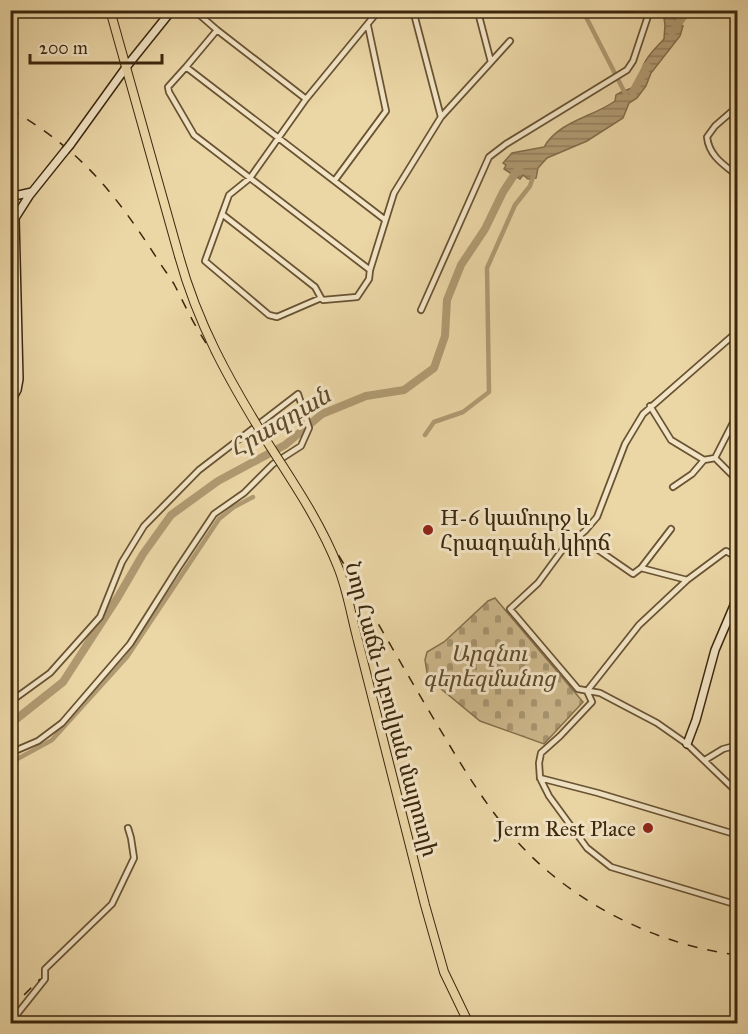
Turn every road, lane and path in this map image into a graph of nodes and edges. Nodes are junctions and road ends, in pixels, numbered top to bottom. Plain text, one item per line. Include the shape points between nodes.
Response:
1 (110, 10) edge
2 (172, 10) edge
3 (194, 10) edge
4 (379, 10) edge
5 (413, 10) edge
6 (471, 10) edge
7 (650, 10) edge
8 (368, 26) junction
9 (217, 30) junction
10 (510, 41) dead end
11 (491, 62) junction
12 (127, 66) junction
13 (186, 67) junction
14 (306, 99) junction
15 (738, 106) edge
16 (441, 117) junction
17 (278, 139) junction
18 (738, 176) edge
19 (250, 178) junction
20 (334, 180) junction
21 (32, 192) junction
22 (10, 197) edge
23 (222, 214) junction
24 (13, 216) edge
25 (384, 219) junction
26 (370, 270) junction
27 (321, 298) junction
28 (421, 310) dead end
29 (738, 331) edge
30 (10, 403) edge
31 (650, 406) junction
32 (737, 415) edge
33 (715, 458) junction
34 (704, 460) junction
35 (738, 481) edge
36 (673, 487) dead end
37 (671, 529) dead end
38 (578, 536) junction
39 (738, 558) edge
40 (641, 568) junction
41 (687, 580) junction
42 (738, 596) edge
43 (587, 692) junction
44 (10, 702) edge
45 (687, 744) junction
46 (738, 745) edge
47 (10, 753) edge
48 (705, 760) junction
49 (540, 778) junction
50 (738, 793) edge
51 (128, 828) dead end
52 (738, 835) edge
53 (738, 904) edge
54 (10, 1023) edge
55 (469, 1023) edge

1 - 12 main road, Նոր Հաճն-Աբովյան մայրուղի
2 - 12 street
3 - 9 street
4 - 8 street
5 - 16 street
6 - 11 street via 479,16
7 - 28 street via 627,70 489,157
8 - 14 street
8 - 20 street via 386,111
9 - 13 street
9 - 14 street
10 - 11 street
11 - 16 street
12 - 21 street
12 - 55 main road, Նոր Հաճն-Աբովյան մայրուղի, bridge via 196,310 215,353 312,513 344,583 444,972
13 - 17 street
13 - 19 street via 168,87 169,92 194,135
14 - 17 street
15 - 18 street via 707,137 715,157
16 - 25 street via 394,193
17 - 19 street
17 - 20 street
19 - 23 street via 229,195
19 - 26 street
20 - 25 street
21 - 22 street
21 - 24 street
23 - 27 street via 315,287
23 - 27 street via 205,261 261,309 277,317
24 - 30 street via 19,379
25 - 26 street
26 - 27 street via 369,279 357,297
29 - 31 street
31 - 34 street via 671,440
31 - 38 street via 625,444 597,517
32 - 33 street
33 - 34 street
33 - 35 street
34 - 36 street
37 - 40 street
38 - 40 street via 633,574
38 - 43 street via 510,609 578,689
39 - 41 street via 726,551
40 - 41 street
41 - 43 street via 639,625
42 - 45 street via 715,650
43 - 45 street via 600,693 629,707
43 - 49 street via 592,702 541,753
44 - 47 street via 50,673 100,617 122,562 144,526 199,470 298,394 309,428 300,446 273,464 207,522 130,644 62,723
45 - 48 street
46 - 48 street
48 - 50 street
49 - 52 street
49 - 53 street via 587,848 611,867
51 - 54 street via 134,858 112,904 45,969 45,979

